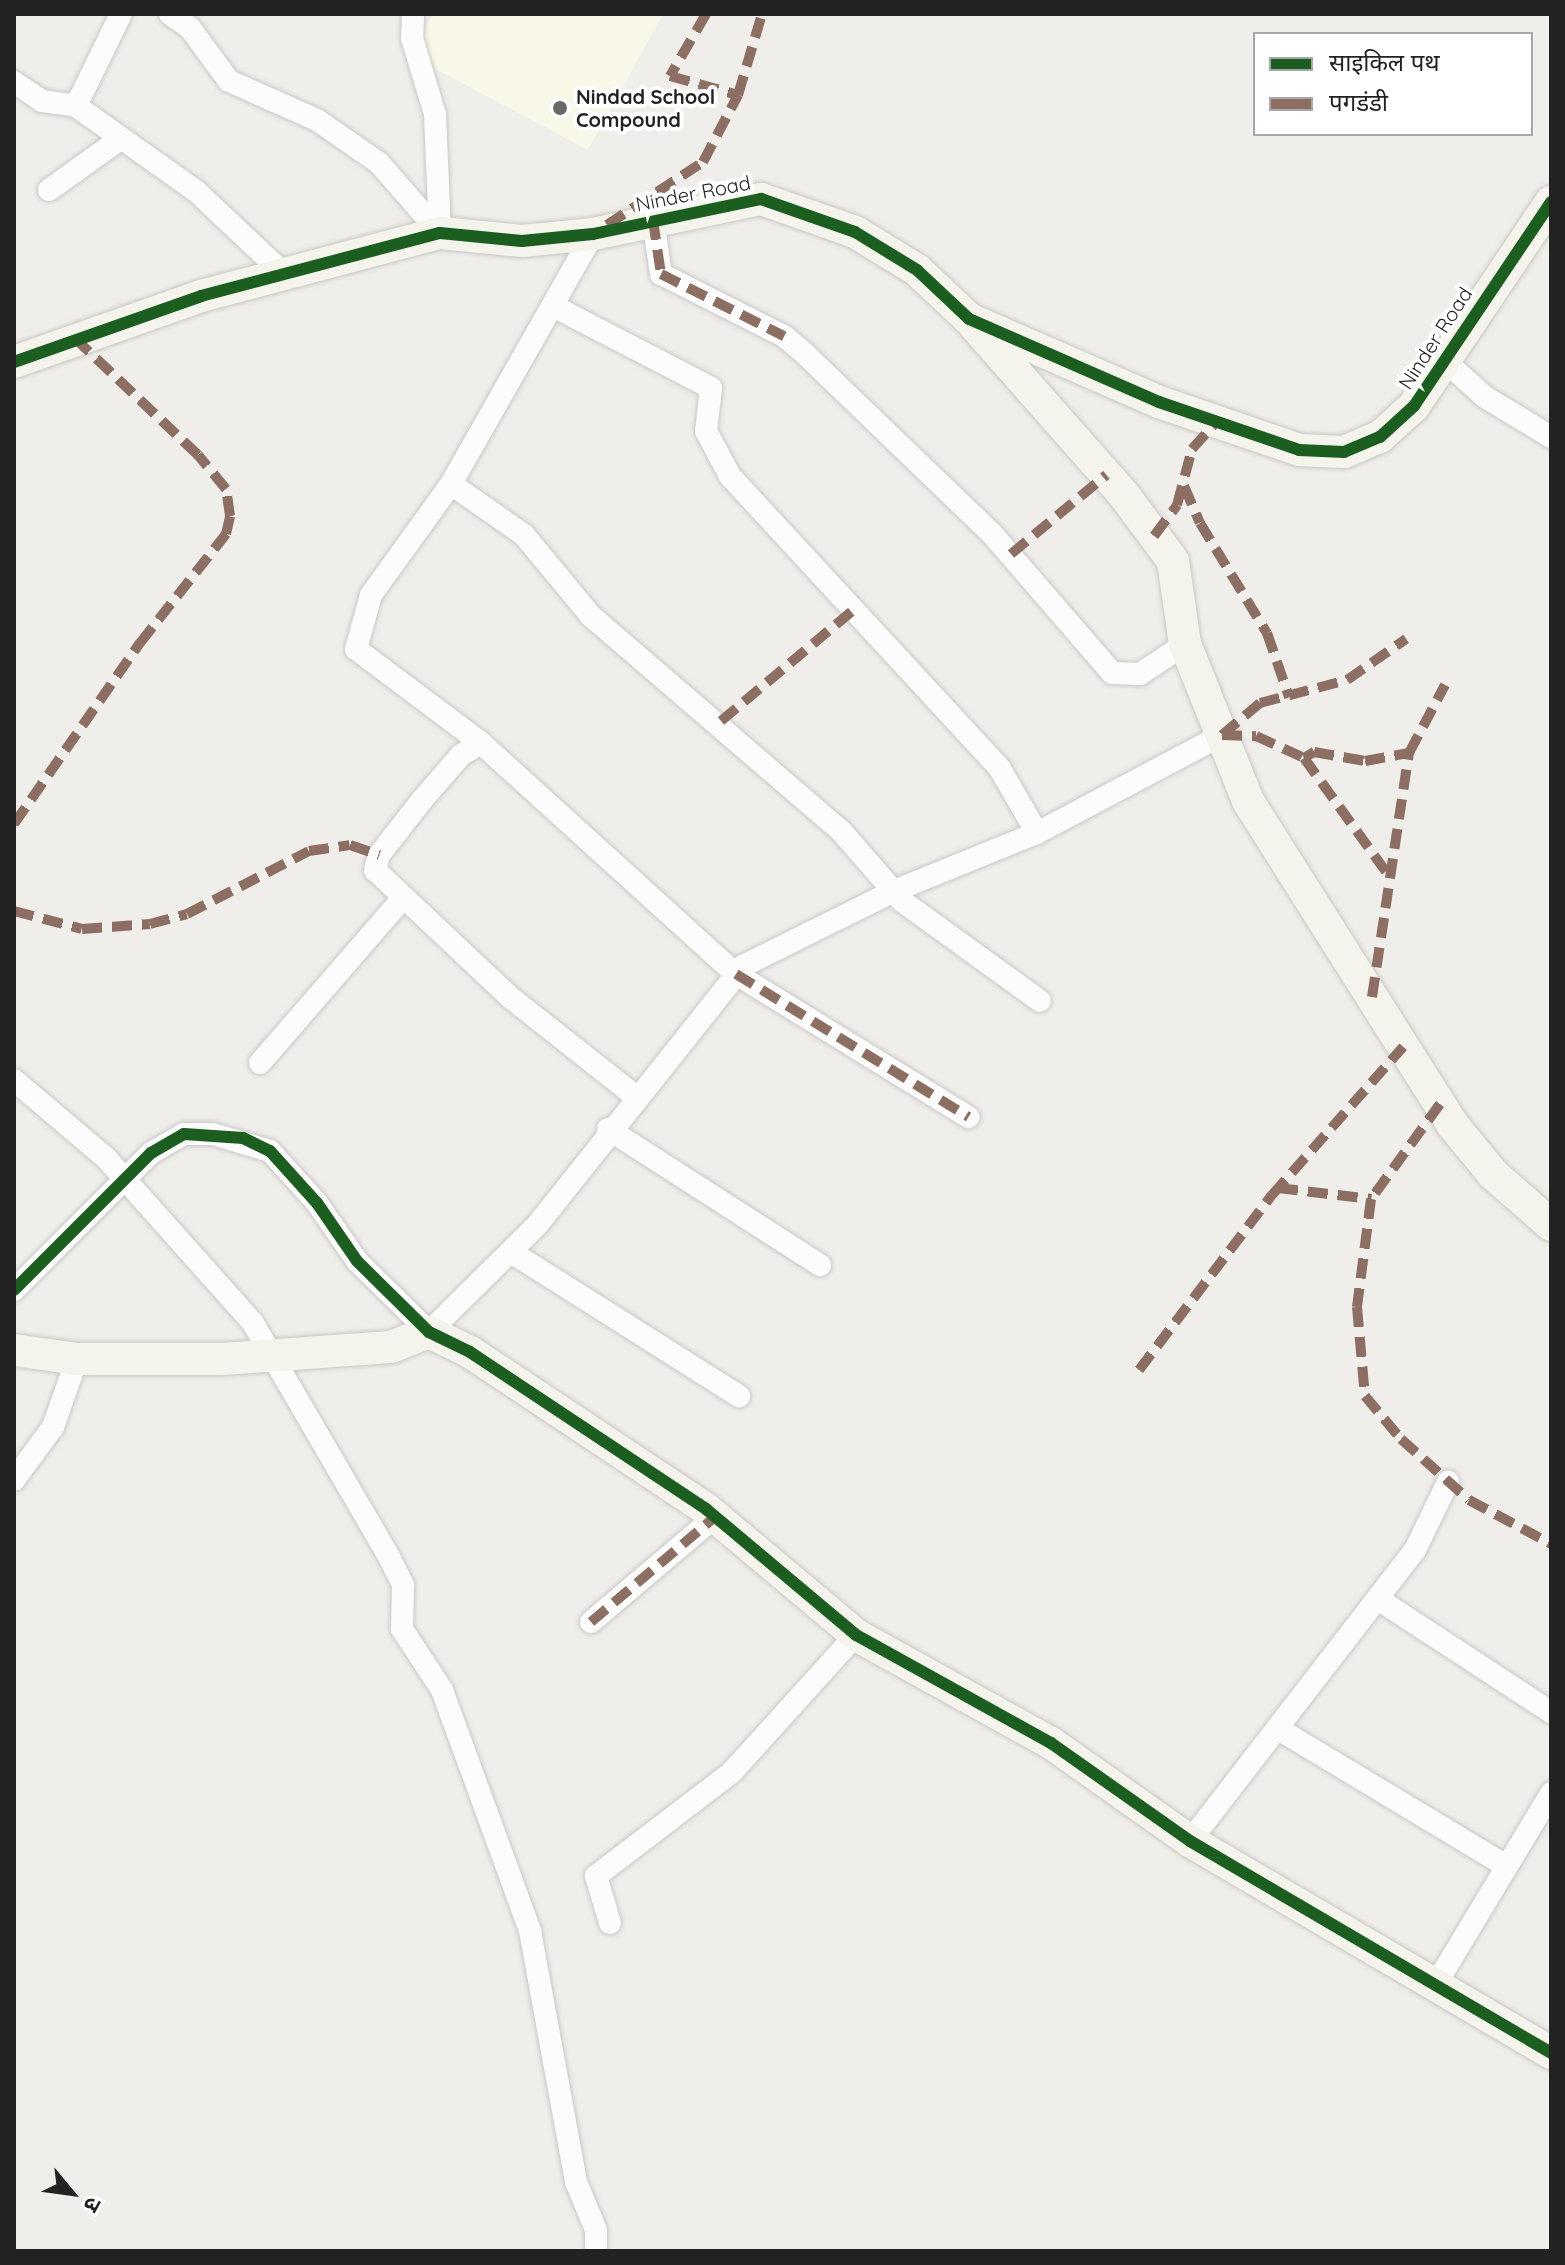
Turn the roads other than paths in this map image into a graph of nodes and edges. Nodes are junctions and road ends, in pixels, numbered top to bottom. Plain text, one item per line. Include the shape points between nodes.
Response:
1 (121, 14) edge
2 (170, 14) edge
3 (413, 14) edge
4 (14, 82) edge
5 (76, 106) junction
6 (120, 139) junction
7 (49, 190) dead end
8 (1551, 202) edge
9 (653, 220) junction
10 (440, 233) junction
11 (593, 234) junction
12 (283, 273) junction
13 (555, 307) junction
14 (969, 319) junction
15 (1444, 360) junction
16 (14, 362) edge
17 (1551, 437) edge
18 (451, 484) junction
19 (1185, 644) junction
20 (1222, 735) junction
21 (481, 743) junction
22 (1037, 833) junction
23 (894, 891) junction
24 (401, 900) junction
25 (736, 974) junction
26 (1040, 1001) dead end
27 (260, 1063) dead end
28 (14, 1080) edge
29 (635, 1096) junction
30 (968, 1117) dead end
31 (608, 1129) junction
32 (125, 1179) junction
33 (1551, 1225) edge
34 (511, 1252) junction
35 (820, 1265) dead end
36 (14, 1290) edge
37 (429, 1332) junction
38 (14, 1350) edge
39 (272, 1355) junction
40 (77, 1359) junction
41 (739, 1396) dead end
42 (14, 1480) edge
43 (1448, 1482) dead end
44 (715, 1517) junction
45 (1378, 1599) junction
46 (591, 1622) dead end
47 (856, 1635) junction
48 (1551, 1712) edge
49 (1280, 1730) junction
50 (1551, 1793) edge
51 (1190, 1841) junction
52 (1506, 1866) junction
53 (610, 1923) dead end
54 (1436, 1984) junction
55 (1551, 2053) edge
56 (596, 2251) edge

1 - 5 street
2 - 10 street via 190,28 229,81 317,120 379,163
3 - 10 street via 412,38 435,114
4 - 5 street via 42,101
5 - 6 street
6 - 7 street
6 - 12 street via 196,191
8 - 15 street, Ninder Road
9 - 11 street, Ninder Road
9 - 14 street, Ninder Road via 761,199 806,210 917,270
9 - 19 street via 661,274 784,336 804,353 993,535 1112,673 1140,674
10 - 11 street, Ninder Road via 522,241
10 - 12 street, Ninder Road
11 - 13 street
12 - 16 street, Ninder Road
13 - 18 street
13 - 22 street via 711,388 706,431 730,476 1000,769
14 - 15 street, Ninder Road via 1159,402 1299,450 1344,452 1380,437 1414,406
14 - 19 street via 1124,495 1173,561
15 - 17 street via 1485,397
18 - 21 street via 371,595 356,649
18 - 23 street via 524,535 591,616 721,721 842,832
19 - 20 street
20 - 22 street
20 - 33 street via 1248,801 1452,1124 1493,1174
21 - 24 street via 461,755 379,855 375,870
21 - 25 street
22 - 23 street
23 - 25 street via 756,956
23 - 26 street
24 - 27 street
24 - 29 street
25 - 29 street
25 - 30 street
28 - 32 street
29 - 31 street
31 - 34 street
31 - 35 street
32 - 36 street
32 - 37 street via 151,1153 184,1134 243,1138 270,1151 317,1203 357,1261
32 - 39 street via 253,1323
34 - 37 street
34 - 41 street
37 - 39 street via 391,1347
37 - 44 street via 470,1352
38 - 40 street
39 - 40 street
39 - 56 street via 403,1585 402,1629 442,1690 473,1765 530,1931 576,2182 596,2230
40 - 42 street via 53,1427
43 - 45 street via 1415,1550
44 - 46 street
44 - 47 street
45 - 48 street
45 - 49 street
47 - 51 street via 1051,1743
47 - 53 street via 732,1772 596,1876
49 - 51 street
49 - 52 street
50 - 52 street
51 - 54 street
52 - 54 street
54 - 55 street

